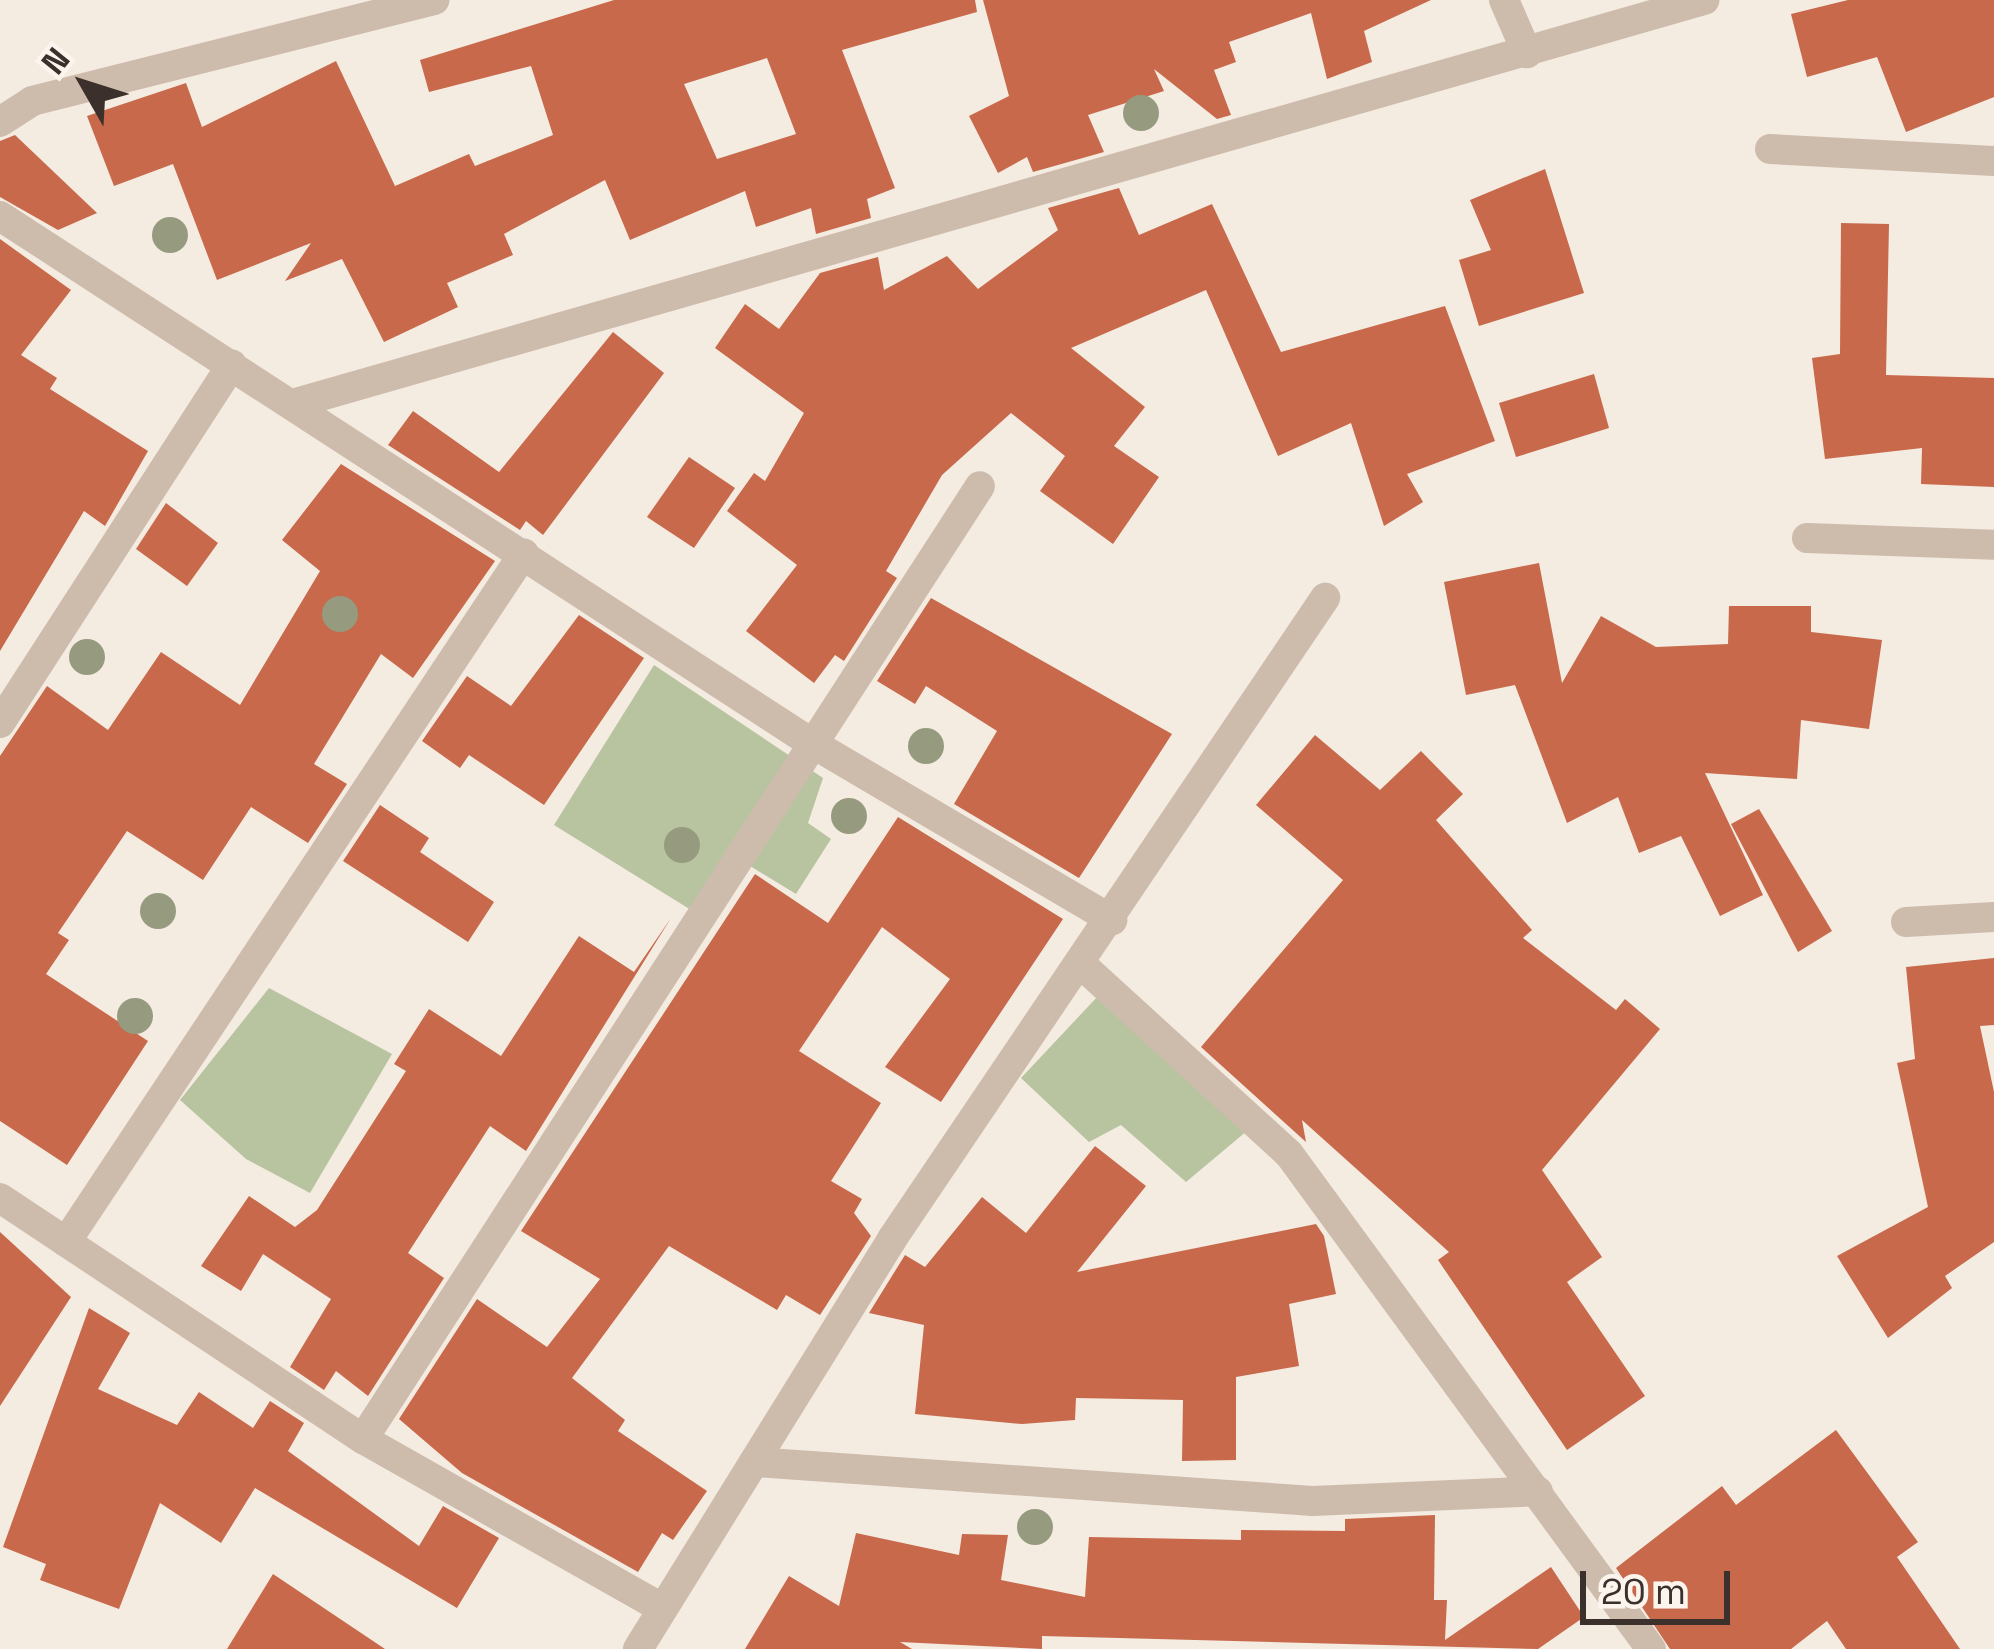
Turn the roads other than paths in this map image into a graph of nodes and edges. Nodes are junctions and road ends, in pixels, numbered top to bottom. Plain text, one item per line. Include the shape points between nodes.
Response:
1 (435, 0) edge
2 (1504, 0) edge
3 (1704, 0) edge
4 (1527, 53) junction
5 (0, 122) edge
6 (1770, 149) dead end
7 (1994, 161) edge
8 (0, 216) edge
9 (232, 365) junction
10 (296, 403) junction
11 (980, 486) dead end
12 (1807, 538) dead end
13 (1994, 545) edge
14 (524, 553) junction
15 (1325, 598) dead end
16 (0, 723) edge
17 (810, 742) junction
18 (1994, 916) edge
19 (1112, 920) junction
20 (1906, 922) dead end
21 (1082, 965) junction
22 (0, 1198) edge
23 (66, 1242) junction
24 (363, 1439) junction
25 (754, 1462) junction
26 (1538, 1491) junction
27 (662, 1608) junction
28 (638, 1649) edge
29 (1651, 1649) edge

1 - 5 street via 32,101
2 - 4 street
3 - 4 street
4 - 10 street
6 - 7 street
8 - 9 street
9 - 10 street
9 - 16 street
10 - 14 street
11 - 17 street
12 - 13 street
14 - 17 street
14 - 23 street
15 - 19 street
17 - 19 street
17 - 24 street
18 - 20 street
19 - 21 street
21 - 25 street
21 - 26 street via 1252,1111
22 - 23 street
23 - 24 street
24 - 27 street
25 - 26 street via 1312,1501
25 - 27 street
26 - 29 street
27 - 28 street

